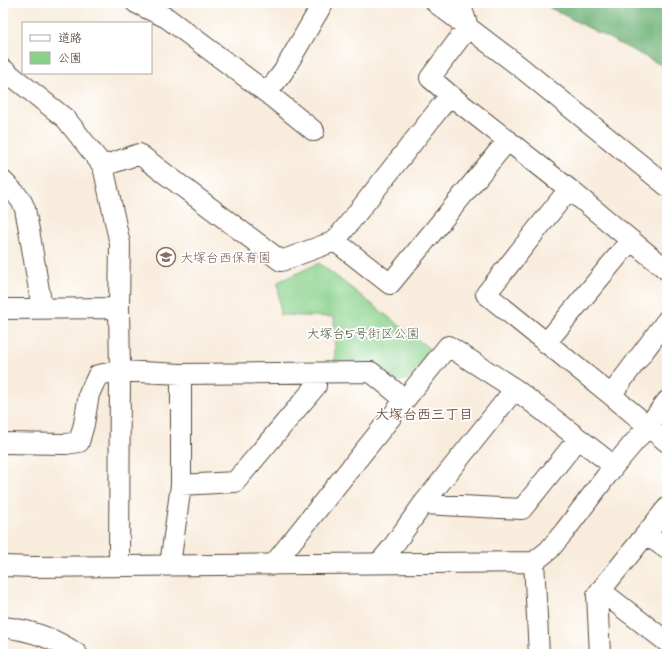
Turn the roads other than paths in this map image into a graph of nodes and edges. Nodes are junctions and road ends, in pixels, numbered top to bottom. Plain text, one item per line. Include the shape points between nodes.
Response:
1 (136, 3) edge
2 (323, 3) edge
3 (436, 3) edge
4 (460, 3) edge
5 (468, 26) junction
6 (5, 76) edge
7 (266, 93) junction
8 (450, 95) junction
9 (314, 131) dead end
10 (508, 140) junction
11 (103, 166) junction
12 (3, 181) edge
13 (667, 186) edge
14 (569, 189) junction
15 (632, 240) junction
16 (335, 241) junction
17 (667, 270) edge
18 (42, 308) junction
19 (119, 308) junction
20 (3, 309) edge
21 (667, 320) edge
22 (546, 343) junction
23 (120, 371) junction
24 (316, 373) junction
25 (181, 374) junction
26 (515, 389) junction
27 (611, 395) junction
28 (404, 399) junction
29 (667, 401) edge
30 (648, 426) junction
31 (578, 439) junction
32 (667, 442) edge
33 (3, 443) edge
34 (614, 466) junction
35 (181, 485) junction
36 (423, 504) junction
37 (667, 508) edge
38 (647, 535) junction
39 (667, 549) edge
40 (534, 562) junction
41 (379, 563) junction
42 (170, 565) junction
43 (273, 565) junction
44 (3, 566) edge
45 (119, 566) junction
46 (601, 591) junction
47 (3, 627) edge
48 (667, 642) edge
49 (77, 654) edge
50 (539, 654) edge
51 (600, 654) edge

1 - 7 street via 167,18
2 - 7 street via 283,72
3 - 5 street
4 - 5 street
5 - 8 street via 430,78
5 - 13 street
6 - 11 street via 66,120
7 - 9 street
8 - 10 street
8 - 16 street
10 - 14 street
10 - 16 street via 390,284
11 - 16 street via 139,154 281,262
11 - 19 street via 120,244
12 - 18 street via 25,209
14 - 15 street
14 - 22 street via 486,294
15 - 17 street
15 - 22 street
18 - 19 street
18 - 20 street
19 - 23 street
21 - 27 street
22 - 27 street
23 - 25 street
23 - 33 street via 98,375 89,394 79,442
23 - 45 street
24 - 25 street
24 - 28 street via 371,372
24 - 35 street via 316,386 235,482
25 - 35 street
26 - 28 street via 448,346
26 - 31 street
26 - 36 street
27 - 30 street
28 - 43 street
29 - 30 street
30 - 32 street
30 - 34 street
31 - 34 street
31 - 36 street via 522,509
34 - 40 street via 549,550
35 - 42 street
36 - 41 street
37 - 38 street
38 - 39 street
38 - 46 street
40 - 41 street
40 - 50 street
41 - 43 street
42 - 43 street
42 - 45 street
44 - 45 street
46 - 48 street
46 - 51 street via 597,595
47 - 49 street via 21,629 57,642

